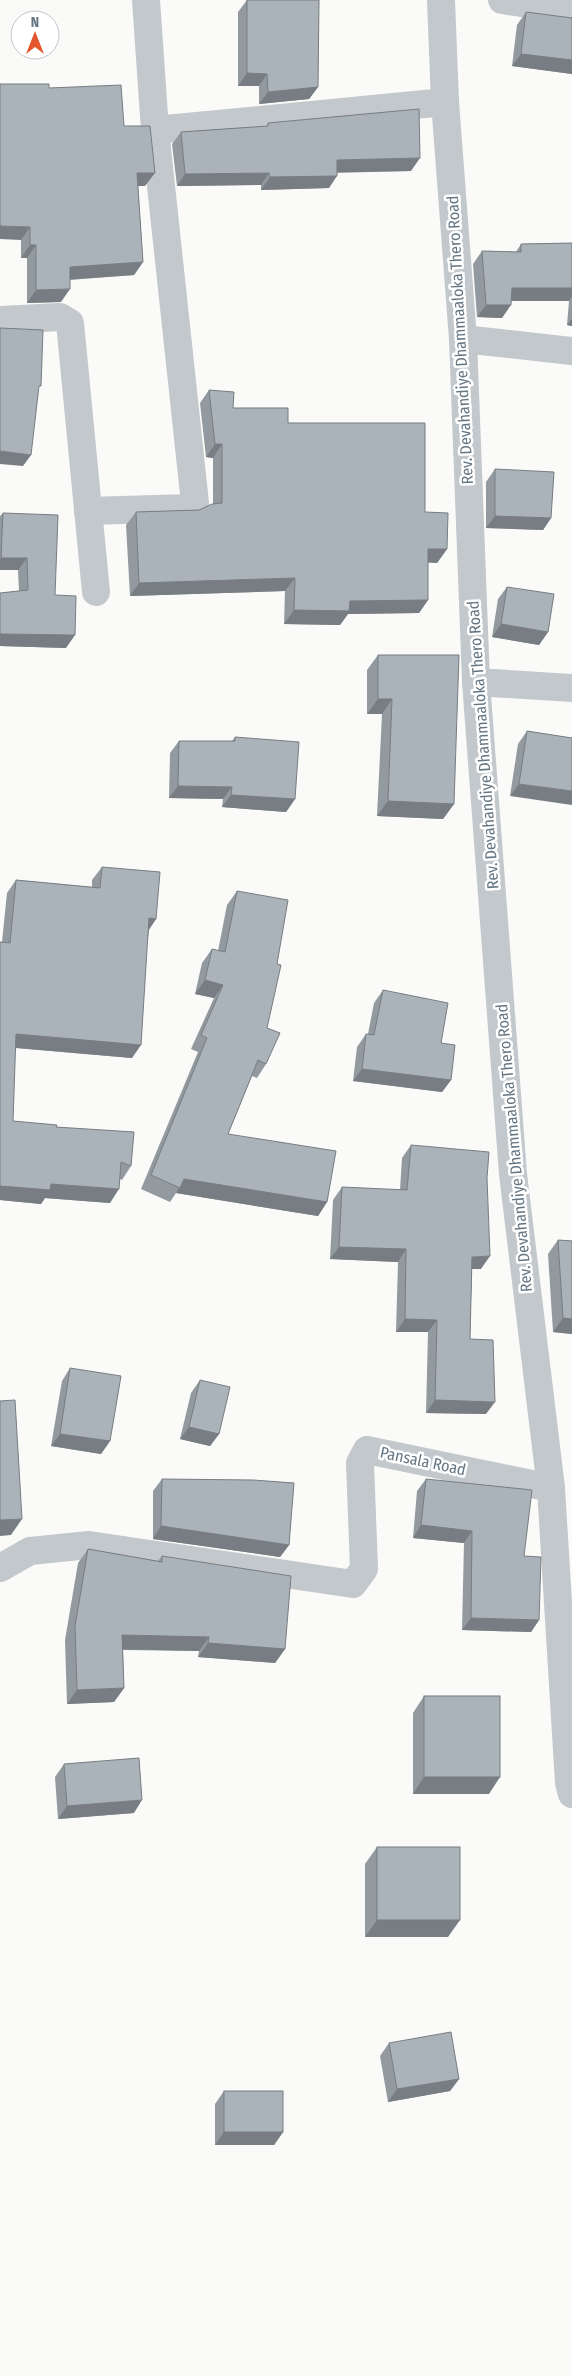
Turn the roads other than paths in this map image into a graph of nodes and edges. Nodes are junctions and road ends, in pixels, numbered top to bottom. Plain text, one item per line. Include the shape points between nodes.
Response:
1 (146, 0) edge
2 (441, 0) edge
3 (502, 0) edge
4 (572, 11) edge
5 (445, 102) junction
6 (155, 130) junction
7 (0, 320) edge
8 (463, 339) junction
9 (572, 351) edge
10 (88, 511) junction
11 (96, 592) dead end
12 (476, 682) junction
13 (572, 688) edge
14 (551, 1488) junction
15 (0, 1568) edge
16 (566, 1674) edge
17 (572, 1794) edge

1 - 6 street
2 - 5 street, Rev. Devahandiye Dhammaaloka Thero Road
3 - 4 street
5 - 6 street
5 - 8 street, Rev. Devahandiye Dhammaaloka Thero Road
6 - 10 street via 195,503 190,508
7 - 10 street via 60,317 70,323
8 - 9 street
8 - 12 street, Rev. Devahandiye Dhammaaloka Thero Road
10 - 11 street
12 - 13 street
12 - 14 street, Rev. Devahandiye Dhammaaloka Thero Road via 513,1174
14 - 15 street, Pansala Road via 367,1450 360,1463 364,1569 353,1584 89,1545 30,1552
14 - 16 street
16 - 17 street via 568,1784

